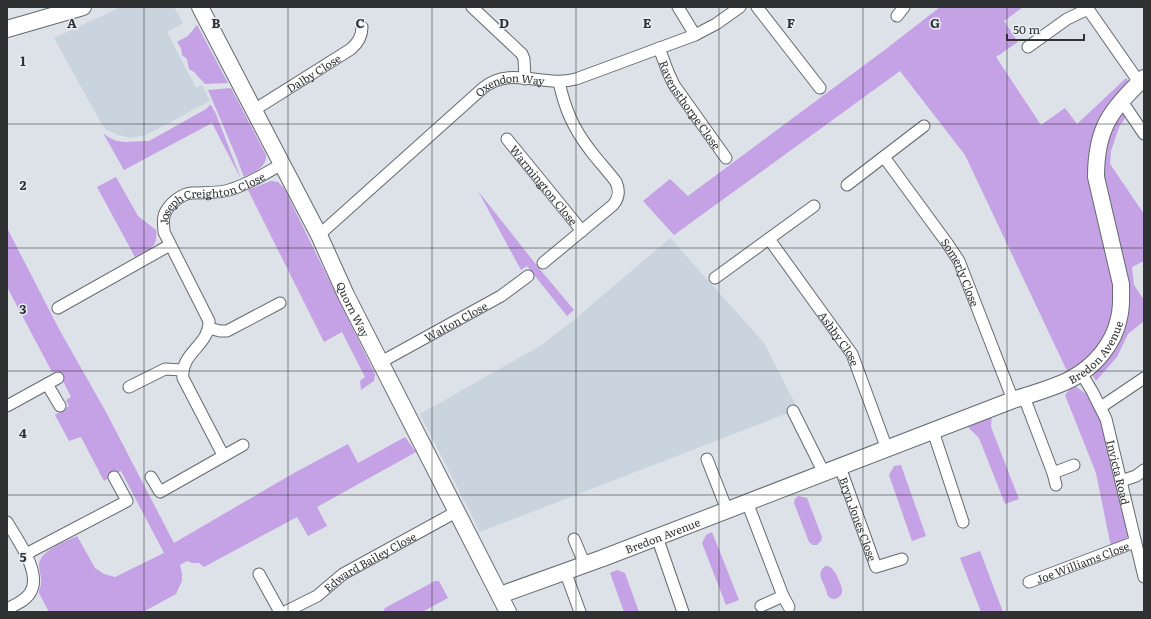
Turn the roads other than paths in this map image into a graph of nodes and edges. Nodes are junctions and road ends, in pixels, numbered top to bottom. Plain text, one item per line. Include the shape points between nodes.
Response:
1 (83, 7) edge
2 (200, 7) edge
3 (472, 7) edge
4 (678, 7) edge
5 (740, 7) edge
6 (757, 7) edge
7 (362, 27) dead end
8 (7, 29) edge
9 (695, 35) junction
10 (1028, 46) dead end
11 (659, 48) junction
12 (525, 79) junction
13 (1142, 80) edge
14 (559, 82) junction
15 (820, 88) dead end
16 (1121, 100) junction
17 (254, 110) junction
18 (924, 126) dead end
19 (1144, 134) edge
20 (507, 139) dead end
21 (884, 157) junction
22 (726, 158) dead end
23 (282, 164) junction
24 (847, 185) dead end
25 (814, 206) dead end
26 (582, 231) junction
27 (319, 235) junction
28 (769, 239) junction
29 (170, 245) junction
30 (543, 263) dead end
31 (528, 276) dead end
32 (715, 278) dead end
33 (280, 303) dead end
34 (58, 308) dead end
35 (209, 328) junction
36 (380, 362) junction
37 (182, 370) junction
38 (1081, 373) junction
39 (58, 378) dead end
40 (1144, 378) edge
41 (48, 384) junction
42 (129, 387) dead end
43 (1018, 398) junction
44 (7, 406) edge
45 (60, 406) dead end
46 (1101, 407) junction
47 (793, 411) dead end
48 (933, 431) junction
49 (243, 445) dead end
50 (888, 449) junction
51 (223, 455) junction
52 (707, 459) dead end
53 (1074, 465) dead end
54 (840, 467) junction
55 (1144, 470) edge
56 (824, 473) junction
57 (1053, 473) junction
58 (151, 476) dead end
59 (114, 477) dead end
60 (1121, 481) junction
61 (1056, 485) dead end
62 (747, 502) junction
63 (727, 510) junction
64 (456, 512) junction
65 (7, 522) edge
66 (963, 522) dead end
67 (657, 537) junction
68 (574, 538) dead end
69 (1135, 542) junction
70 (26, 554) junction
71 (902, 558) dead end
72 (1142, 563) edge
73 (585, 565) junction
74 (565, 571) junction
75 (259, 574) dead end
76 (1144, 577) edge
77 (1029, 582) dead end
78 (500, 595) junction
79 (783, 596) junction
80 (761, 606) dead end
81 (789, 607) dead end
82 (7, 609) edge
83 (280, 612) edge
84 (285, 612) edge
85 (508, 612) edge
86 (580, 612) edge
87 (683, 612) edge

1 - 8 street
2 - 17 street, Quorn Way
3 - 12 street via 522,54
4 - 9 street
5 - 9 street, Oxendon Way
6 - 15 street
7 - 17 street, Dalby Close via 358,41 351,49
9 - 11 street, Oxendon Way
10 - 13 street via 1067,19 1088,9
11 - 14 street, Oxendon Way via 584,76
11 - 22 street, Ravensthorpe Close via 674,85
12 - 14 street, Oxendon Way
12 - 27 street, Oxendon Way via 504,78 486,85
13 - 16 street, Bredon Avenue
14 - 26 street, Warmington Close via 565,107 575,127 618,188 619,196 615,203
16 - 19 street
16 - 38 street, Bredon Avenue via 1105,124 1099,139 1096,159 1100,198 1121,284 1120,318 1108,346
17 - 23 street, Quorn Way
18 - 21 street
20 - 26 street, Warmington Close
21 - 24 street
21 - 43 street, Somerly Close via 959,261
23 - 27 street, Quorn Way
23 - 29 street, Joseph Creighton Close via 233,189 192,193 177,199 165,214 163,221 164,232
25 - 28 street
26 - 30 street, Warmington Close
27 - 36 street, Quorn Way
28 - 32 street
28 - 50 street, Ashby Close via 852,354
29 - 34 street, Joseph Creighton Close
29 - 35 street, Joseph Creighton Close via 204,309
31 - 36 street, Walton Close via 495,299
33 - 35 street via 227,331
35 - 37 street
36 - 64 street, Quorn Way
37 - 42 street via 165,369
37 - 51 street via 186,386
38 - 43 street, Bredon Avenue via 1070,380
38 - 46 street, Invicta Road
39 - 41 street
40 - 46 street
41 - 44 street
41 - 45 street
43 - 48 street, Bredon Avenue
43 - 57 street, Somerly Close
46 - 60 street, Invicta Road
47 - 56 street
48 - 50 street, Bredon Avenue
48 - 66 street
49 - 51 street
50 - 54 street, Bredon Avenue
51 - 58 street via 160,492
52 - 63 street
53 - 57 street
54 - 56 street, Bredon Avenue
54 - 71 street, Bryn Jones Close via 876,567
55 - 60 street
56 - 62 street, Bredon Avenue
57 - 61 street, Somerly Close
59 - 70 street via 128,502
60 - 69 street, Invicta Road
62 - 63 street, Bredon Avenue
62 - 79 street
63 - 67 street, Bredon Avenue
64 - 78 street, Quorn Way
64 - 84 street, Edward Bailey Close via 343,574 317,596
65 - 70 street
67 - 73 street, Bredon Avenue
67 - 87 street
68 - 73 street
69 - 72 street, Invicta Road
69 - 77 street, Joe Williams Close
70 - 82 street via 34,576 33,586 24,600
72 - 76 street, Invicta Road
73 - 74 street, Bredon Avenue
74 - 78 street, Bredon Avenue
74 - 86 street
75 - 83 street
78 - 85 street, Quorn Way
79 - 80 street
79 - 81 street

